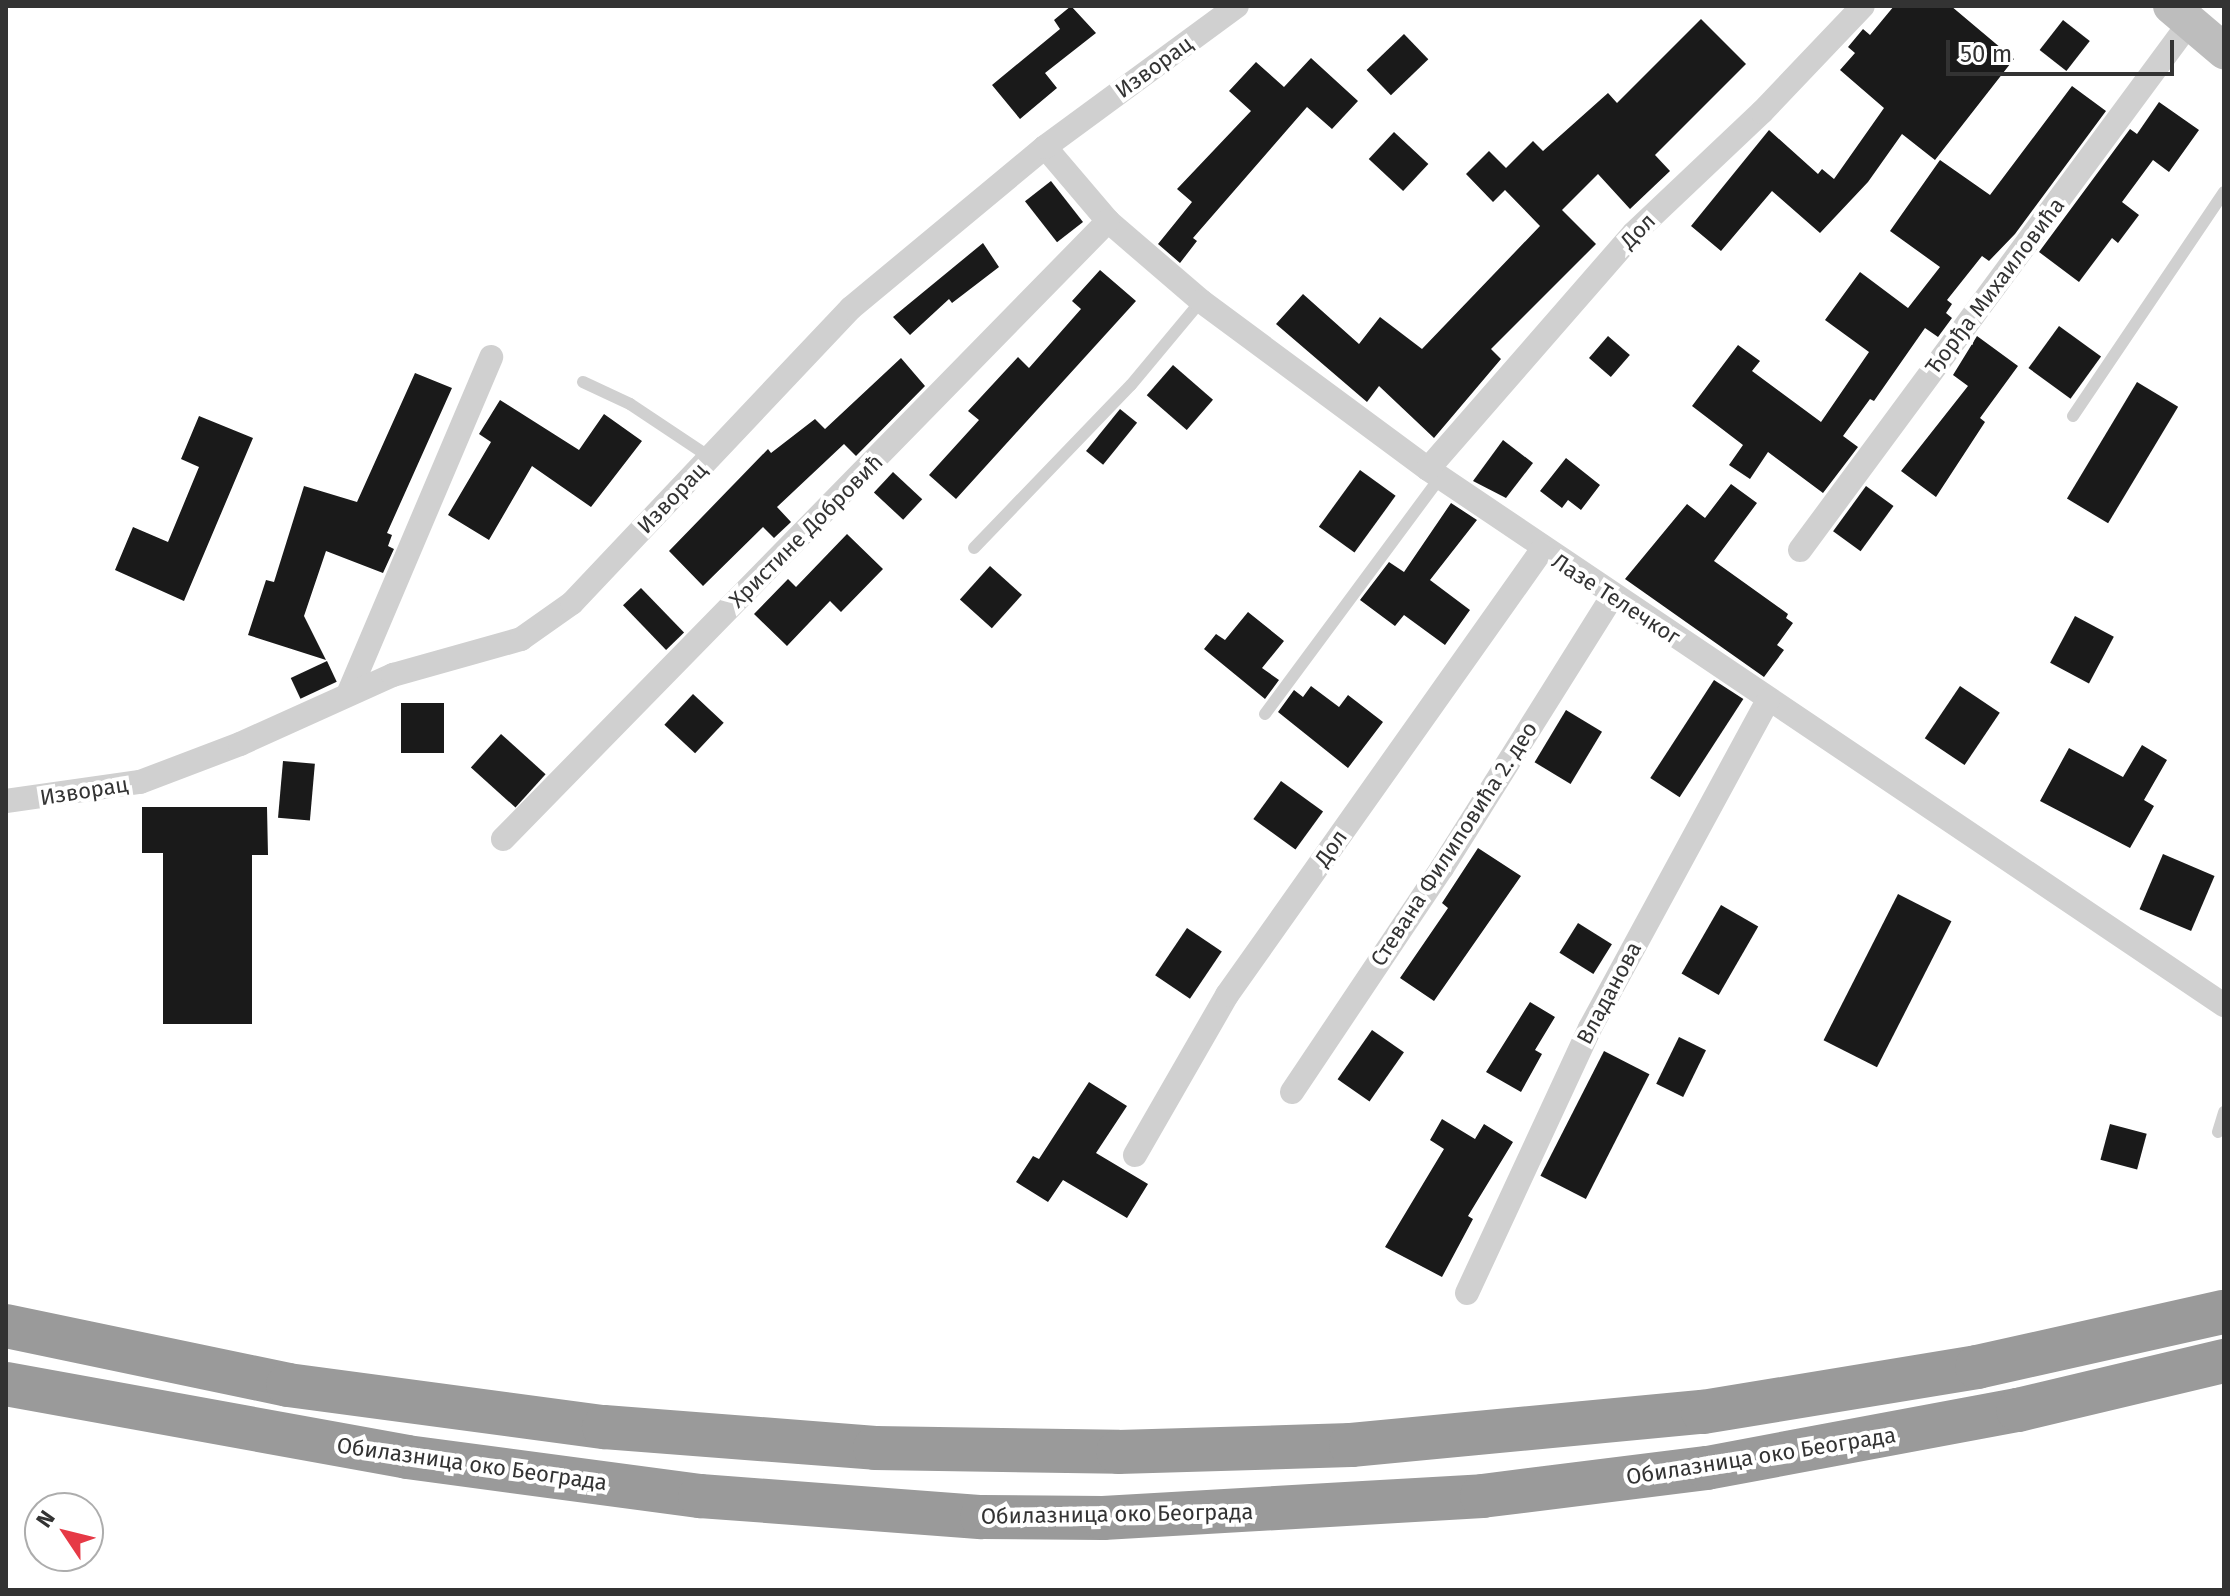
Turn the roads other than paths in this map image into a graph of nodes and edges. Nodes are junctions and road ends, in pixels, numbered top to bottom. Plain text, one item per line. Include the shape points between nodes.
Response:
1 (1237, 6) edge
2 (1863, 6) edge
3 (2180, 14) edge
4 (2224, 51) edge
5 (1045, 147) junction
6 (2224, 192) edge
7 (1108, 221) junction
8 (1201, 301) junction
9 (491, 357) dead end
10 (583, 382) dead end
11 (2073, 416) dead end
12 (711, 458) junction
13 (1434, 473) junction
14 (974, 548) dead end
15 (1542, 550) junction
16 (1800, 550) dead end
17 (1613, 595) junction
18 (349, 692) junction
19 (1768, 700) junction
20 (1265, 714) dead end
21 (6, 801) edge
22 (503, 839) dead end
23 (2224, 1005) edge
24 (1292, 1092) dead end
25 (2224, 1112) edge
26 (2218, 1132) dead end
27 (1135, 1155) dead end
28 (1467, 1293) dead end
29 (2224, 1312) edge
30 (6, 1326) edge
31 (2224, 1361) edge
32 (6, 1384) edge

1 - 5 street, Изворац
2 - 13 street, Дол via 1762,112 1634,233
3 - 4 main road
3 - 16 street, Ђорђа Михаиловића
5 - 7 street, Лазе Телечког
5 - 12 street, Изворац via 851,308
6 - 11 lane
7 - 8 street, Лазе Телечког
7 - 22 street, Христине Добровић
8 - 13 street, Лазе Телечког
8 - 14 lane via 1131,385
9 - 18 street
10 - 12 lane via 630,404
12 - 18 street, Изворац via 572,603 521,639
13 - 15 street, Лазе Телечког
13 - 20 lane
15 - 17 street, Лазе Телечког
15 - 27 street, Дол via 1227,995
17 - 19 street, Лазе Телечког
17 - 24 street, Стевана Филиповића 2. део via 1442,868
18 - 21 street, Изворац via 240,744 140,782
19 - 23 street, Лазе Телечког
19 - 28 street, Владанова via 1590,1028
25 - 26 lane
29 - 30 highway via 1977,1367 1703,1412 1351,1445 1118,1452 875,1448 589,1426 288,1385
31 - 32 highway, Обилазница око Београда via 2018,1410 1707,1468 1482,1496 1103,1518 967,1516 700,1496 407,1457

